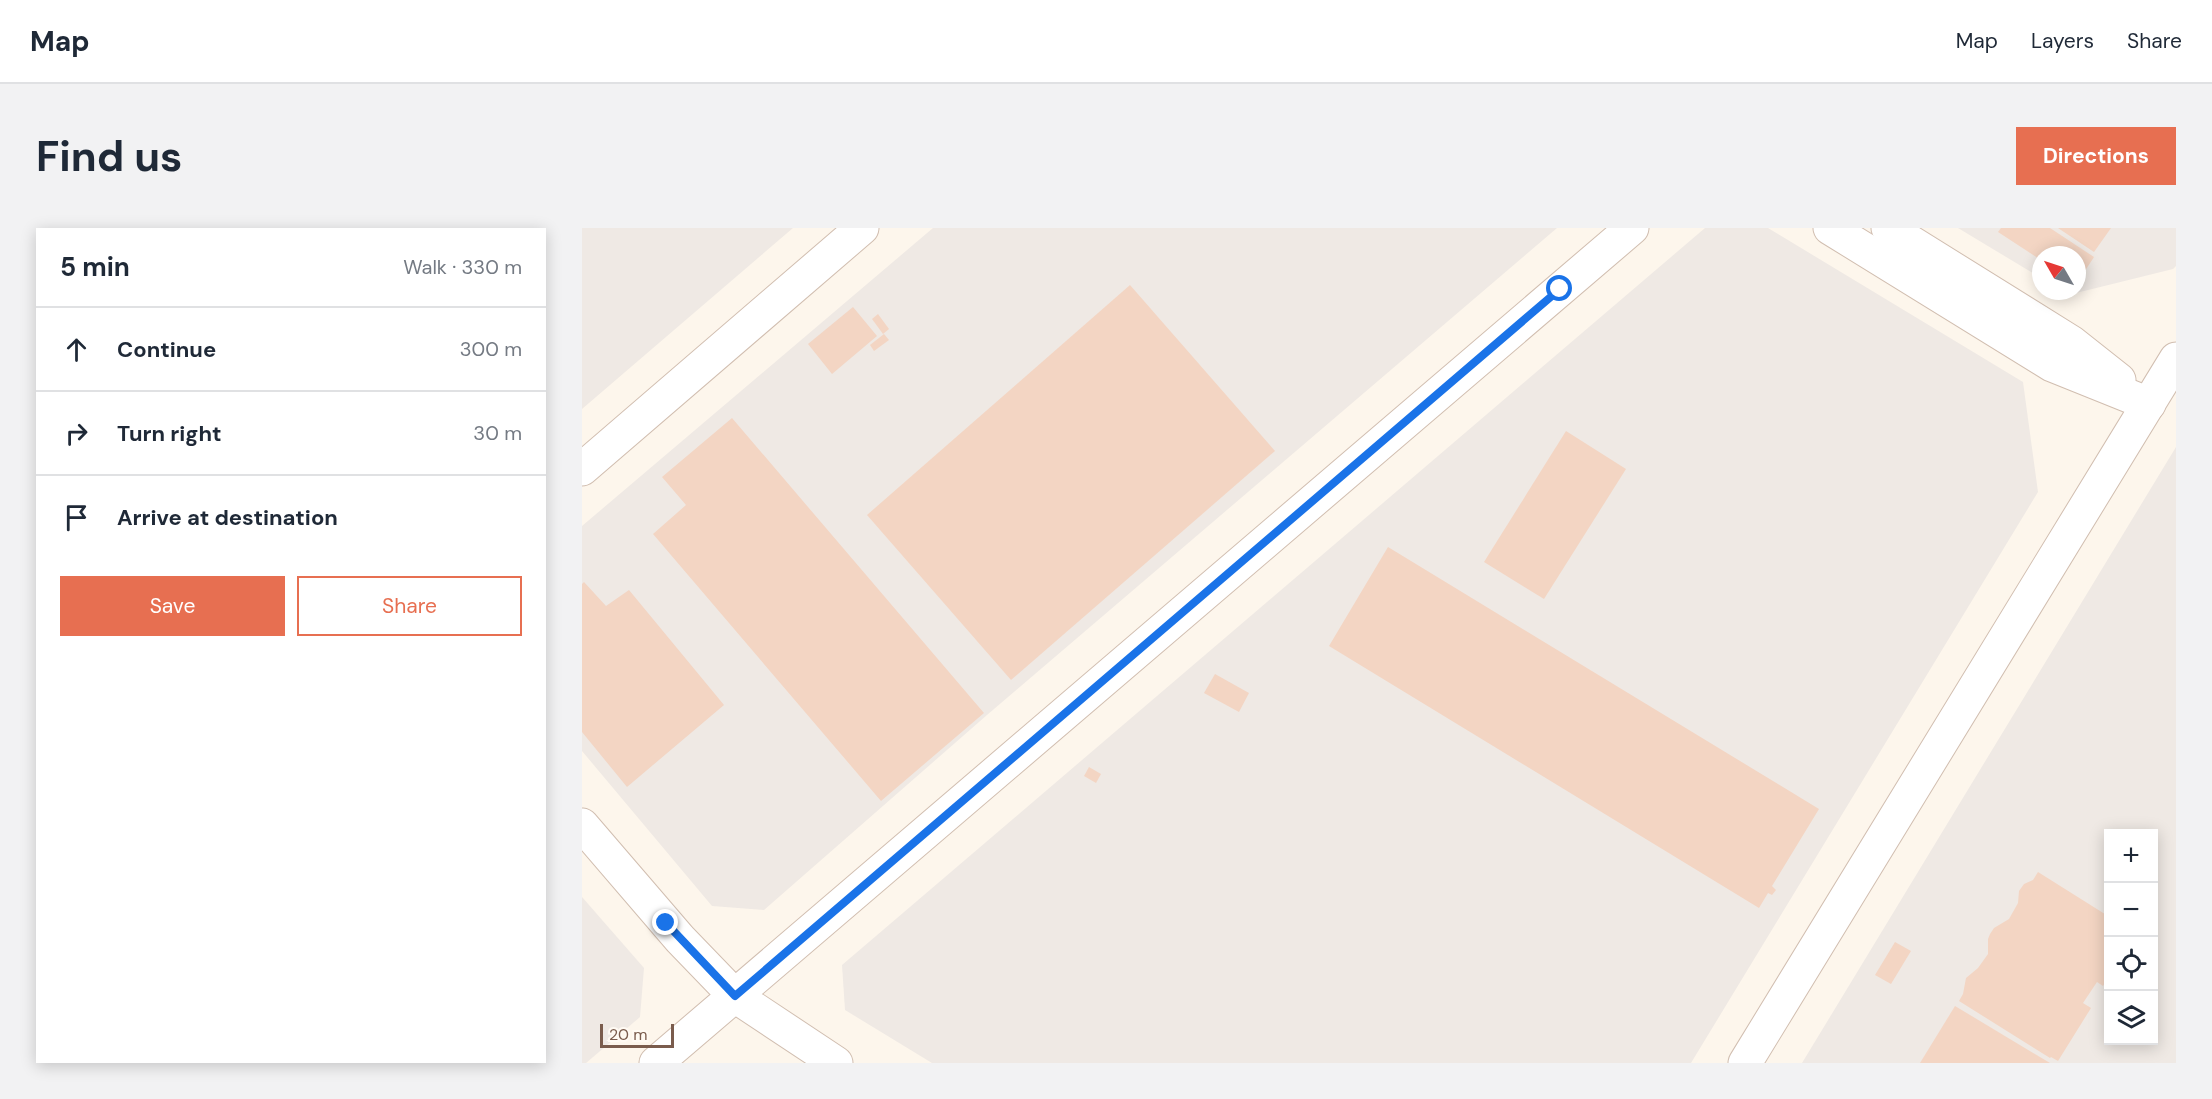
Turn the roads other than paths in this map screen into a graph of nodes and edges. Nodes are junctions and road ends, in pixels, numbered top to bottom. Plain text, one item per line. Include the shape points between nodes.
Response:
1 (862, 228) edge
2 (1632, 228) edge
3 (1830, 228) edge
4 (1888, 228) edge
5 (2176, 359) edge
6 (2149, 404) junction
7 (582, 469) edge
8 (582, 825) edge
9 (735, 996) junction
10 (656, 1063) edge
11 (836, 1063) edge
12 (1745, 1063) edge

1 - 7 street
2 - 9 street
3 - 6 street via 2052,365
4 - 6 street via 2071,342
5 - 6 street
6 - 12 street
8 - 9 street
9 - 10 street
9 - 11 street

